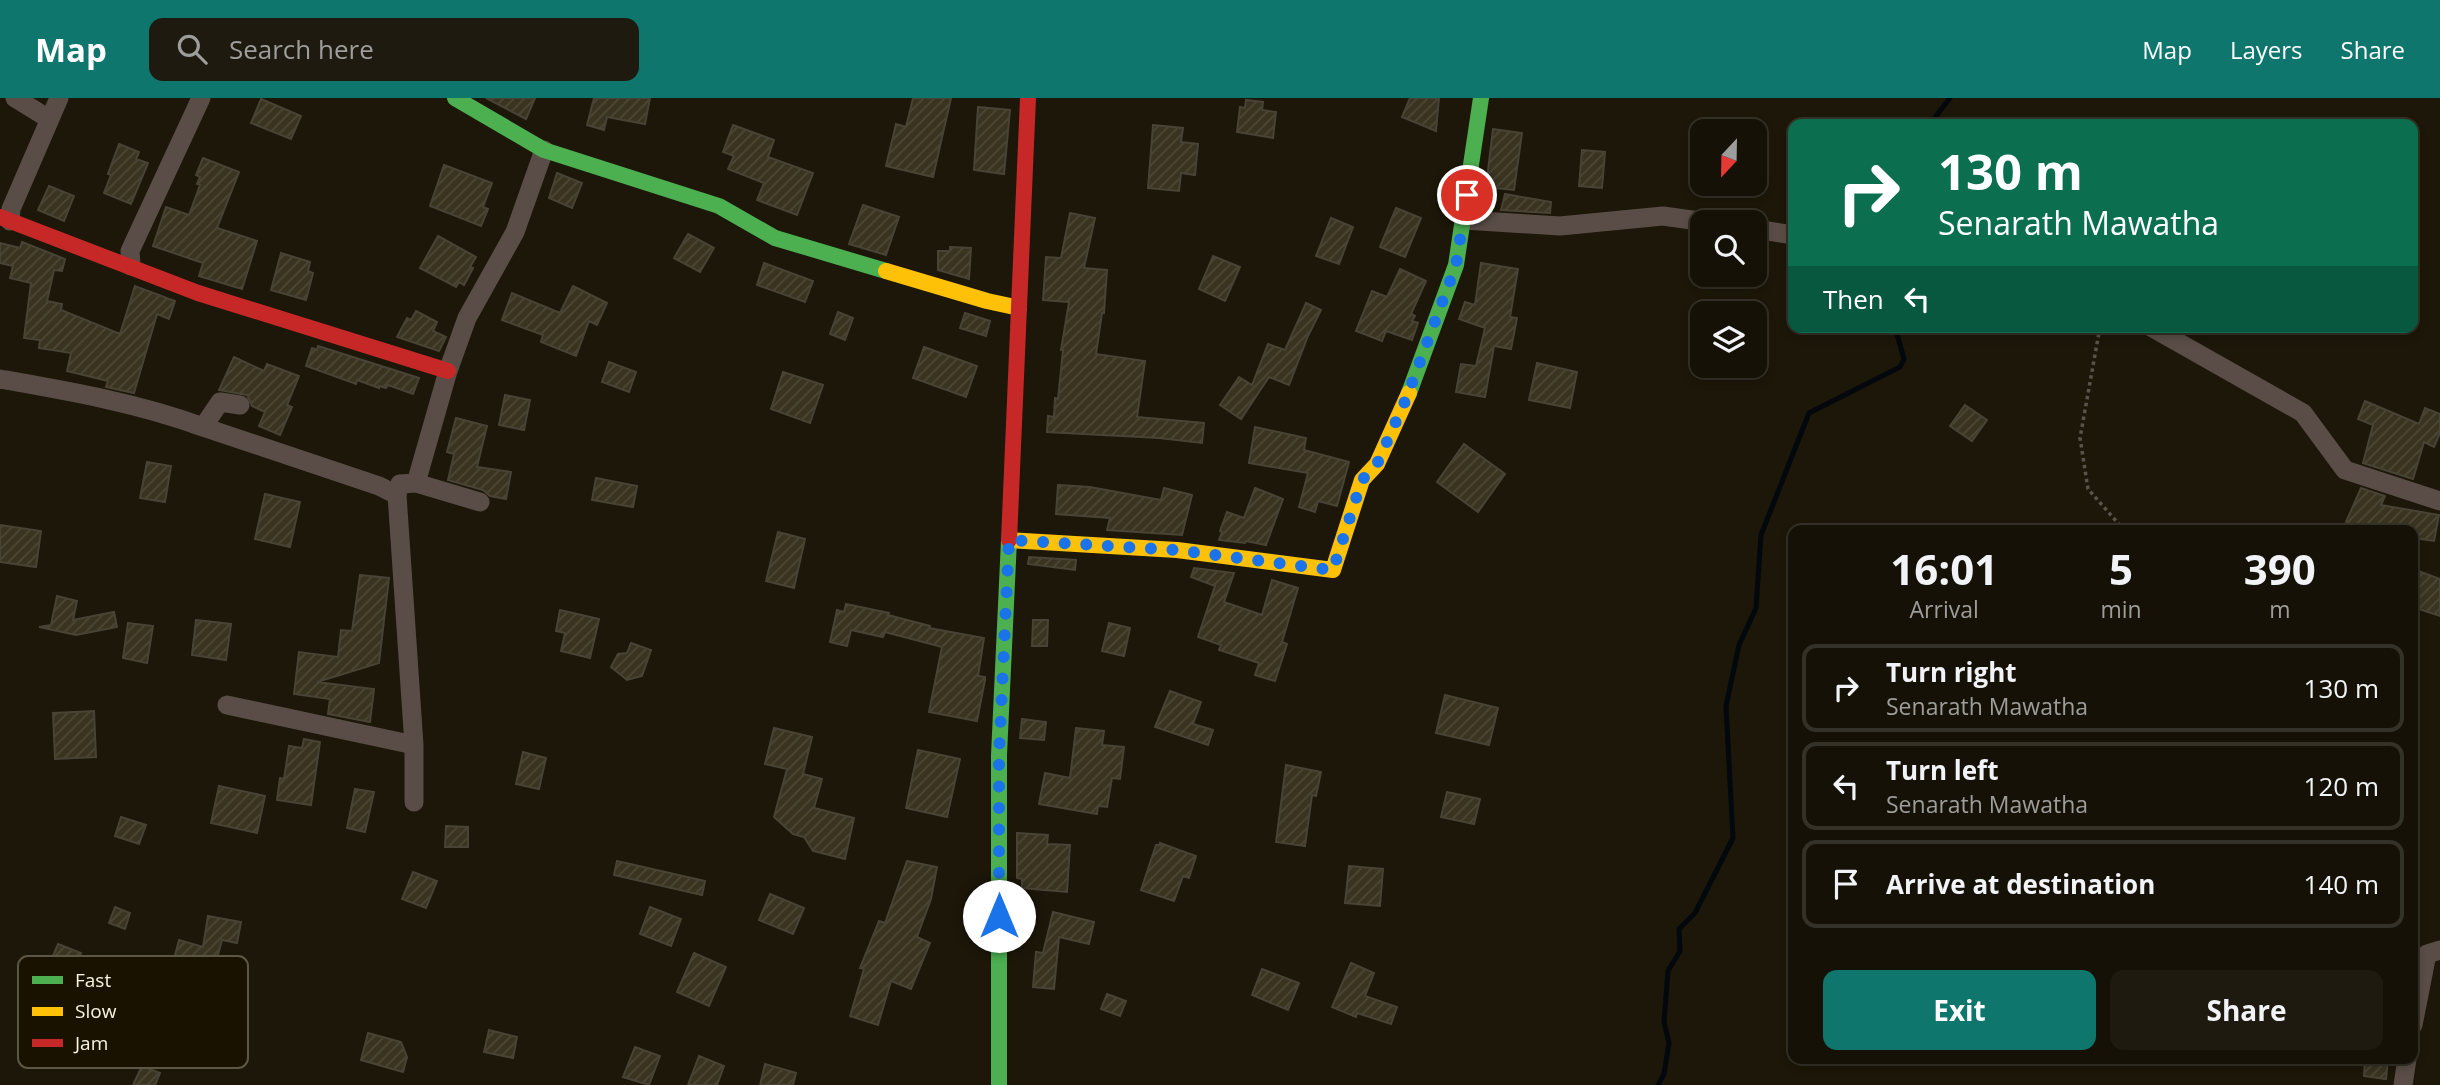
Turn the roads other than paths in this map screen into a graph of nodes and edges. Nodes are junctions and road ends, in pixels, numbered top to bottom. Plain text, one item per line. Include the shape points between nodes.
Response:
1 (15, 98) edge
2 (59, 98) edge
3 (201, 98) edge
4 (455, 98) edge
5 (1028, 98) edge
6 (1481, 98) edge
7 (49, 119) junction
8 (544, 150) junction
9 (5, 219) edge
10 (1464, 220) junction
11 (1690, 220) edge
12 (1767, 231) edge
13 (1788, 233) edge
14 (131, 266) junction
15 (1019, 309) junction
16 (2162, 333) edge
17 (448, 372) junction
18 (0, 379) edge
19 (240, 405) dead end
20 (203, 427) junction
21 (416, 484) junction
22 (397, 495) junction
23 (2440, 501) edge
24 (480, 502) dead end
25 (1009, 540) junction
26 (226, 705) dead end
27 (414, 745) junction
28 (414, 802) dead end
29 (2440, 950) edge
30 (2418, 1000) edge
31 (2406, 1064) edge
32 (999, 1085) edge
33 (2403, 1085) edge

1 - 7 street
2 - 7 street
3 - 14 street via 130,251
4 - 8 street
5 - 15 street
6 - 10 street
7 - 9 street
8 - 15 street via 719,206 775,238
8 - 17 street via 515,232 467,318
9 - 14 street
10 - 11 street via 1560,226 1663,216
10 - 25 street via 1456,265 1411,387 1377,464 1362,480 1333,570 1177,550
12 - 13 street
14 - 17 street via 198,293
15 - 25 street
16 - 23 street via 2303,413 2345,470
17 - 21 street
18 - 20 street via 76,393
19 - 20 street via 220,402
20 - 22 street
21 - 22 street via 400,484
21 - 24 street
22 - 27 street
25 - 32 street via 999,755
26 - 27 street
27 - 28 street
29 - 30 street via 2427,954
31 - 33 street

